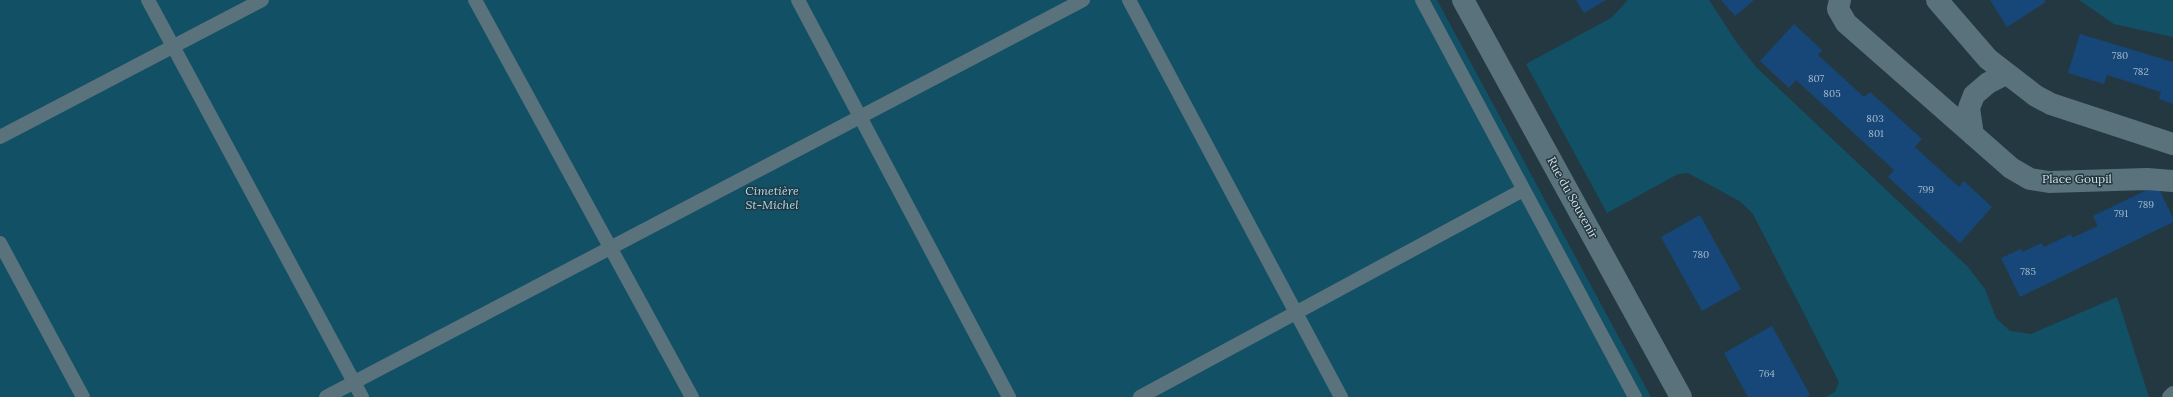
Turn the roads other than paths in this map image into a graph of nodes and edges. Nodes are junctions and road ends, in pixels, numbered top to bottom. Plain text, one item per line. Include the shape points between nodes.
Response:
1 (148, 0) edge
2 (262, 0) edge
3 (475, 0) edge
4 (798, 0) edge
5 (1083, 0) edge
6 (1129, 0) edge
7 (1422, 0) edge
8 (1463, 0) edge
9 (1840, 0) edge
10 (1938, 0) edge
11 (174, 46) junction
12 (2006, 74) junction
13 (860, 117) junction
14 (1973, 135) junction
15 (0, 137) edge
16 (2173, 144) edge
17 (2173, 181) edge
18 (1523, 190) junction
19 (0, 243) edge
20 (611, 247) junction
21 (1296, 313) junction
22 (354, 382) junction
23 (2173, 393) edge
24 (83, 397) edge
25 (326, 397) edge
26 (362, 397) edge
27 (692, 397) edge
28 (1009, 397) edge
29 (1140, 397) edge
30 (1341, 397) edge
31 (1635, 397) edge
32 (1681, 397) edge
33 (2169, 397) edge

1 - 11 lane
2 - 11 lane
3 - 20 lane
4 - 13 lane
5 - 13 lane
6 - 21 lane
7 - 18 lane
8 - 32 street, Rue du Souvenir
9 - 14 street, Place Goupil via 1838,9 1846,23
10 - 12 street via 1988,58
11 - 15 lane
11 - 22 lane
12 - 14 street via 1988,83 1974,95 1969,108
12 - 16 street via 2051,104
13 - 20 lane
13 - 28 lane
14 - 17 street, Place Goupil via 2011,168 2030,179 2050,182 2147,179
18 - 21 lane
18 - 31 lane
19 - 24 lane
20 - 22 lane
20 - 27 lane
21 - 29 lane
21 - 30 lane
22 - 25 lane
22 - 26 lane
23 - 33 lane

